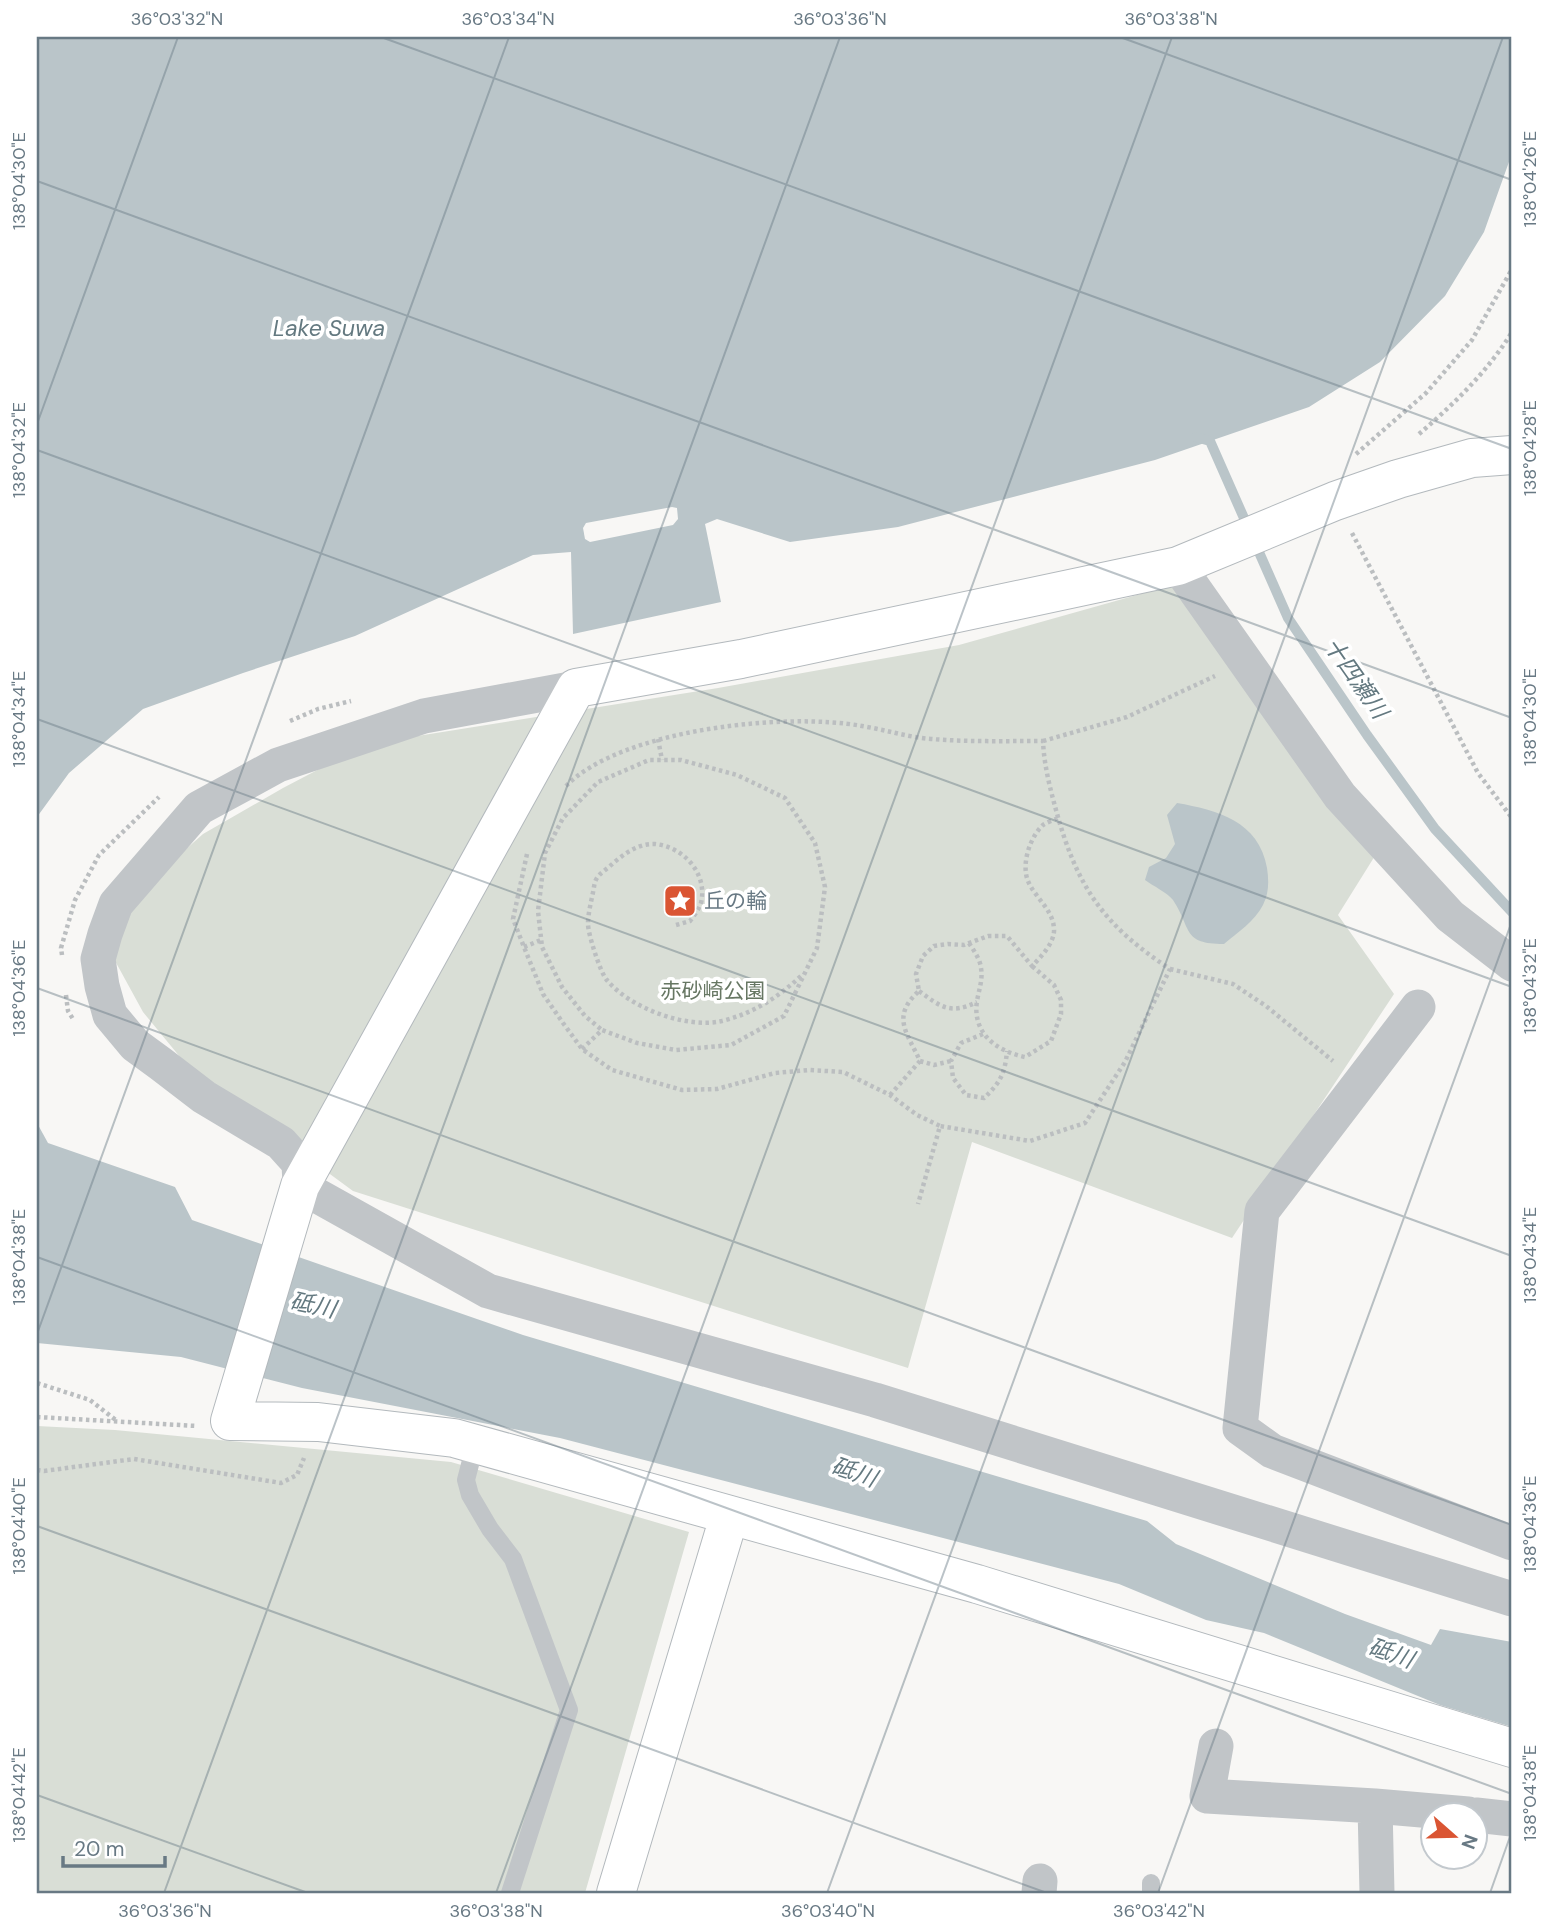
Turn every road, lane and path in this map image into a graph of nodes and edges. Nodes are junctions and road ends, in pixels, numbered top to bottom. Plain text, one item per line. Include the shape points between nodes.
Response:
1 (1512, 268) edge
2 (1512, 332) edge
3 (1512, 455) edge
4 (1398, 480) junction
5 (1324, 506) junction
6 (1190, 561) junction
7 (1244, 660) junction
8 (576, 688) junction
9 (355, 700) dead end
10 (281, 726) dead end
11 (658, 739) junction
12 (1043, 741) junction
13 (662, 760) junction
14 (162, 794) dead end
15 (561, 794) dead end
16 (1058, 818) junction
17 (1512, 818) edge
18 (529, 847) dead end
19 (676, 925) dead end
20 (541, 940) junction
21 (970, 943) junction
22 (524, 947) junction
23 (62, 961) dead end
24 (1512, 964) edge
25 (1032, 966) junction
26 (1170, 969) junction
27 (806, 971) junction
28 (65, 986) dead end
29 (919, 991) junction
30 (977, 1002) junction
31 (1418, 1007) dead end
32 (75, 1022) dead end
33 (601, 1030) junction
34 (983, 1034) junction
35 (582, 1049) junction
36 (1007, 1051) junction
37 (920, 1061) junction
38 (951, 1061) junction
39 (1360, 1084) junction
40 (890, 1095) junction
41 (940, 1126) junction
42 (296, 1202) junction
43 (918, 1204) dead end
44 (37, 1383) edge
45 (37, 1417) edge
46 (117, 1421) junction
47 (230, 1421) junction
48 (475, 1445) junction
49 (307, 1454) dead end
50 (37, 1470) edge
51 (729, 1517) junction
52 (1512, 1542) edge
53 (1512, 1599) edge
54 (1216, 1746) dead end
55 (1512, 1748) edge
56 (1375, 1806) junction
57 (1420, 1810) edge
58 (1490, 1817) edge
59 (1512, 1819) edge
60 (510, 1893) edge
61 (616, 1893) edge
62 (1377, 1893) edge

1 - 5 path via 1472,340 1426,393 1341,468
2 - 4 path via 1498,355 1409,443
3 - 4 street via 1472,458
4 - 5 street
5 - 6 street
5 - 17 path via 1478,773
6 - 7 street
6 - 8 street via 741,659
7 - 12 path via 1126,717
7 - 24 street via 1340,796 1450,916
8 - 42 street
8 - 42 street via 424,716 278,765 199,808 117,904 99,959 110,1015 135,1045 204,1097 281,1143 299,1163
9 - 10 path via 317,709
11 - 12 path via 750,725 816,722 933,740
11 - 13 path
11 - 15 path via 605,758 567,784
12 - 16 path
13 - 20 path via 649,760 598,782 563,818 545,853 538,911
13 - 27 path via 681,760 737,775 785,798 815,843 825,887 817,948
14 - 23 path via 99,855 75,900 61,948
16 - 25 path via 1043,826 1031,843 1025,864 1027,881 1052,916 1055,931
16 - 26 path via 1082,881 1101,910 1137,947
18 - 22 path via 513,919
19 - 27 path via 690,921 701,905 702,881 691,862 672,849 653,844 626,852 595,879 588,925 606,978 662,1016 719,1022 754,1011
20 - 22 path
20 - 33 path via 562,987
21 - 25 path via 988,936 1007,936
21 - 29 path via 934,946 923,956 916,974
21 - 30 path via 981,967
22 - 35 path via 543,994
25 - 36 path via 1054,985 1061,1014 1051,1041 1025,1057
26 - 39 path via 1233,984
26 - 41 path via 1125,1062 1085,1123 1030,1141
27 - 33 path via 784,1016 731,1045 676,1050
28 - 32 path via 68,1011
29 - 30 path via 949,1009
29 - 37 path via 909,1000 902,1018
30 - 34 path via 976,1019
31 - 39 street
33 - 35 path
34 - 36 path
34 - 38 path via 961,1043
35 - 40 path via 612,1070 682,1090 809,1070 844,1072
36 - 38 path via 997,1086 984,1098 966,1095 953,1078
37 - 38 path via 934,1065
37 - 40 path
39 - 52 street via 1262,1211 1240,1428 1272,1451
40 - 41 path
41 - 43 path
42 - 47 street
42 - 53 street via 488,1291 875,1400
44 - 46 path via 90,1400
45 - 46 path
46 - 47 path via 204,1426
47 - 48 street via 318,1422 454,1438
48 - 51 street
48 - 60 lane via 466,1480 470,1495 513,1559 569,1710
49 - 50 path via 297,1475 281,1483 134,1459
51 - 55 street via 977,1584
51 - 61 street
54 - 56 street via 1207,1796
56 - 57 street
56 - 62 street
58 - 59 street

